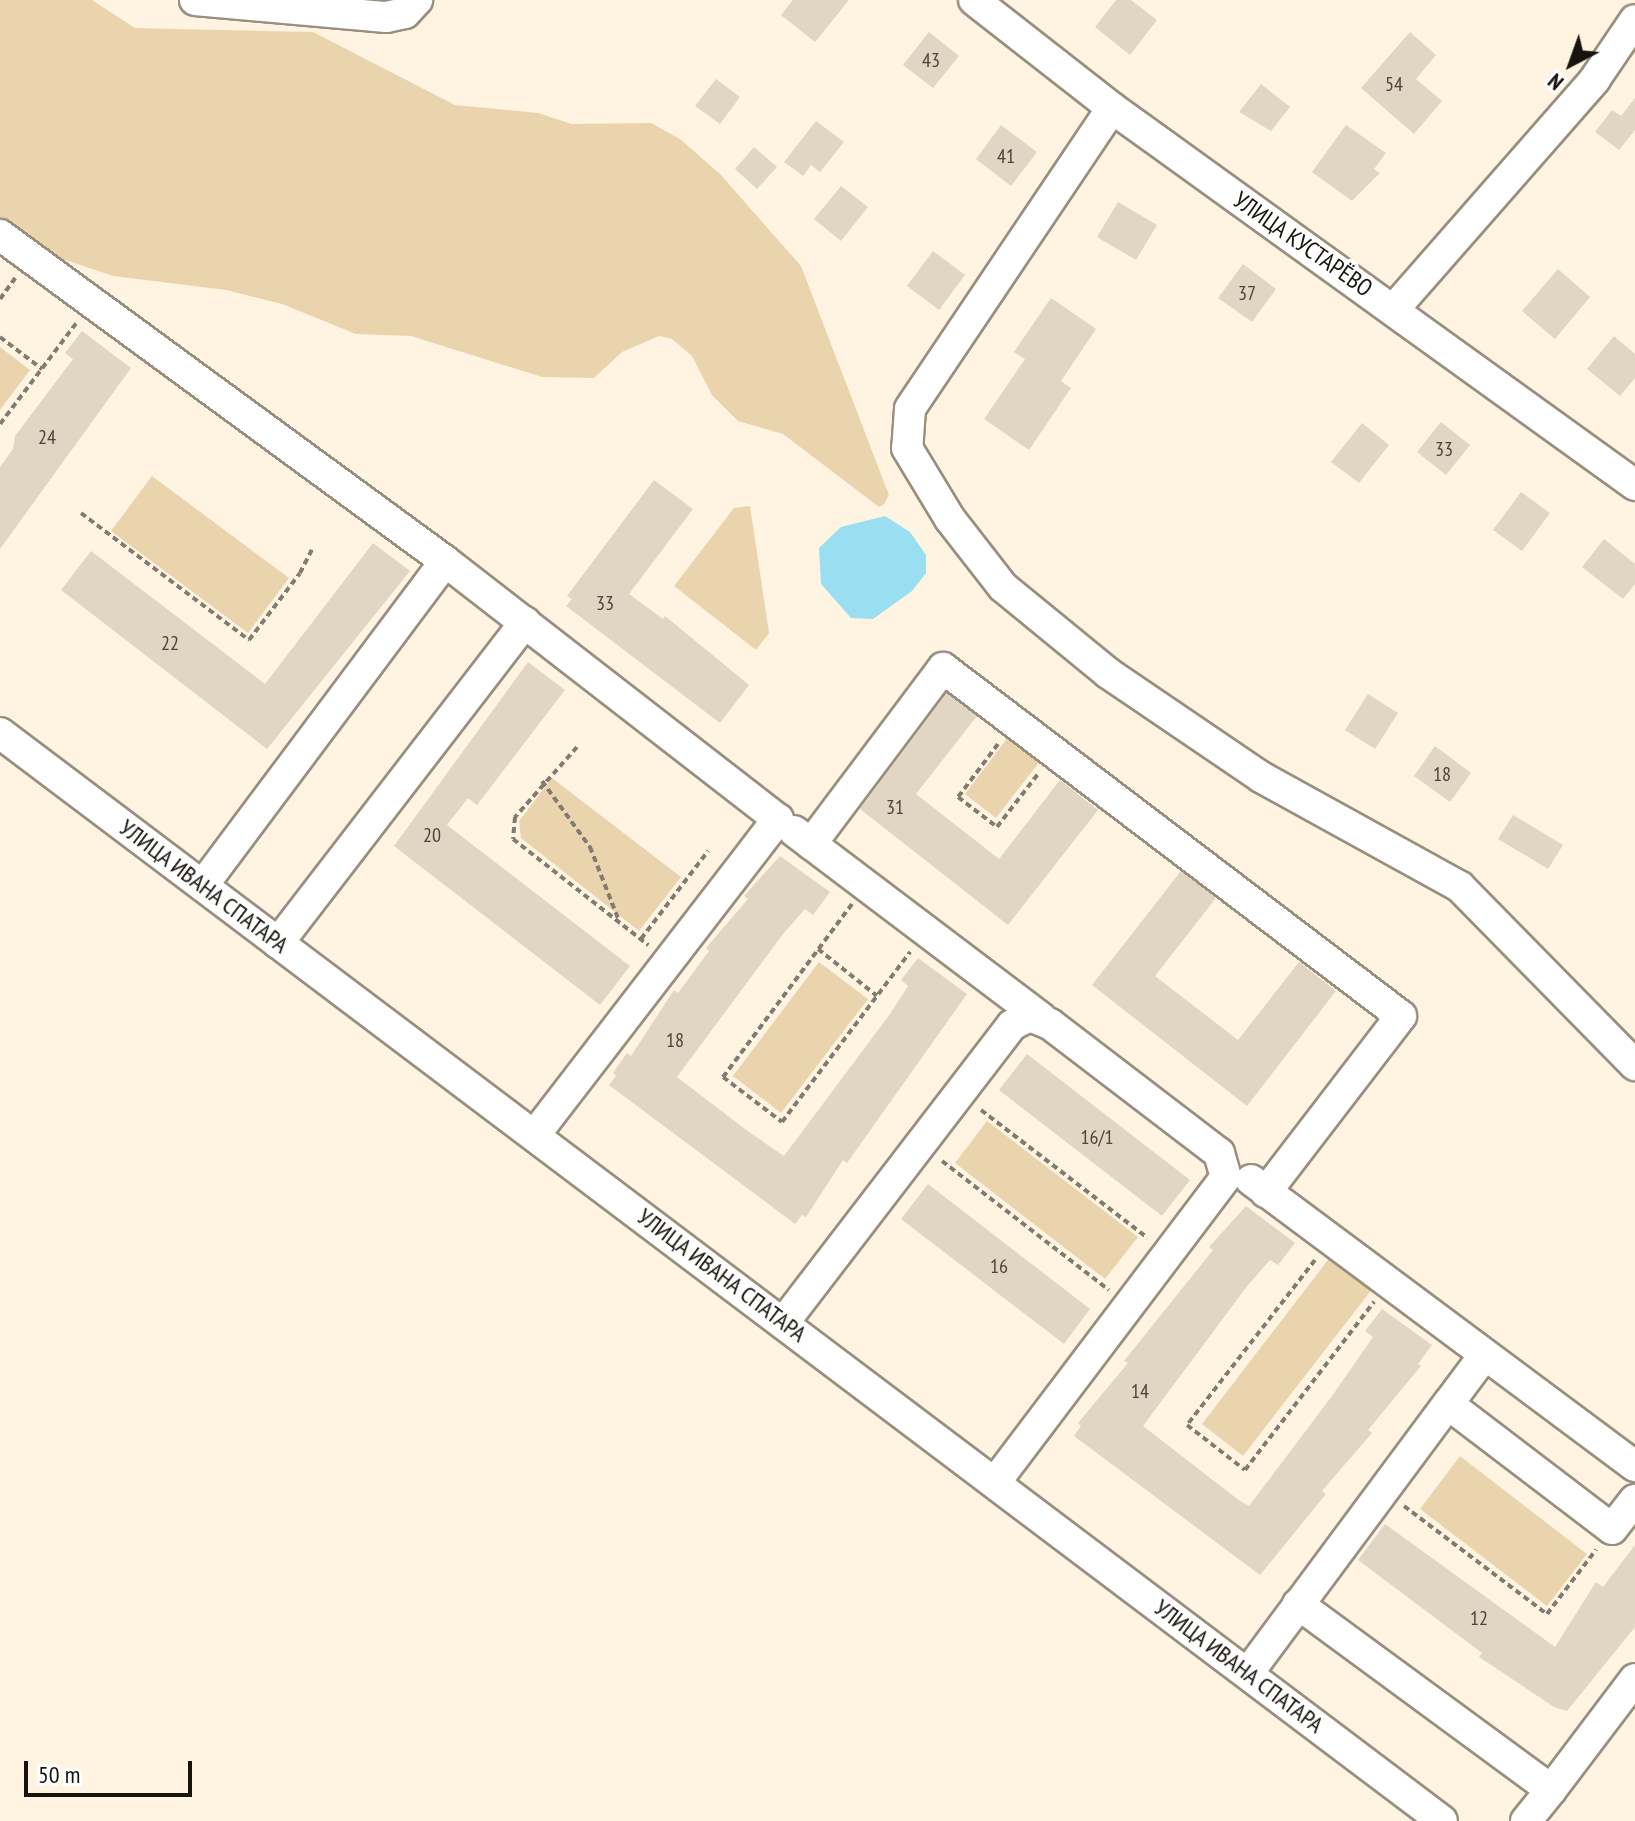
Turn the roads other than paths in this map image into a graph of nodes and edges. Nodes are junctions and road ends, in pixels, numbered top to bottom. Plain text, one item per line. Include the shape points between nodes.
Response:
1 (195, 0) edge
2 (417, 0) edge
3 (974, 0) edge
4 (1635, 20) edge
5 (1112, 108) junction
6 (0, 235) edge
7 (1394, 309) junction
8 (1635, 485) edge
9 (445, 561) junction
10 (525, 622) junction
11 (0, 733) edge
12 (778, 819) junction
13 (811, 844) junction
14 (203, 885) junction
15 (278, 943) junction
16 (1041, 1018) junction
17 (1635, 1065) edge
18 (535, 1135) junction
19 (1224, 1160) junction
20 (1266, 1192) junction
21 (784, 1322) junction
22 (1483, 1357) junction
23 (1448, 1404) junction
24 (1635, 1466) edge
25 (996, 1481) junction
26 (1635, 1500) edge
27 (1298, 1604) junction
28 (1248, 1673) junction
29 (1635, 1679) edge
30 (1551, 1790) junction
31 (1442, 1821) edge
32 (1526, 1821) edge

1 - 2 street via 386,17 405,13
3 - 5 street, УЛИЦА КУСТАРЁВО
4 - 7 street via 1595,79
5 - 7 street, УЛИЦА КУСТАРЁВО
5 - 17 street via 910,409 907,448 950,519 1003,587 1108,673 1261,777 1460,887
6 - 9 street
7 - 8 street, УЛИЦА КУСТАРЁВО
9 - 10 street
9 - 14 street
10 - 12 street
10 - 15 street
11 - 14 street, УЛИЦА ИВАНА СПАТАРА
12 - 13 street
12 - 18 street
13 - 16 street
13 - 20 street via 943,668 1401,1016
14 - 15 street, УЛИЦА ИВАНА СПАТАРА
15 - 18 street, УЛИЦА ИВАНА СПАТАРА
16 - 19 street
16 - 21 street via 1030,1016 1012,1025
18 - 21 street, УЛИЦА ИВАНА СПАТАРА
19 - 20 street
19 - 25 street via 1222,1186
20 - 22 street
21 - 25 street, УЛИЦА ИВАНА СПАТАРА
22 - 23 street
22 - 24 street
23 - 26 street via 1612,1529
23 - 27 street
25 - 28 street, УЛИЦА ИВАНА СПАТАРА
27 - 28 street
27 - 30 street
28 - 31 street, УЛИЦА ИВАНА СПАТАРА
29 - 30 street
30 - 32 street

